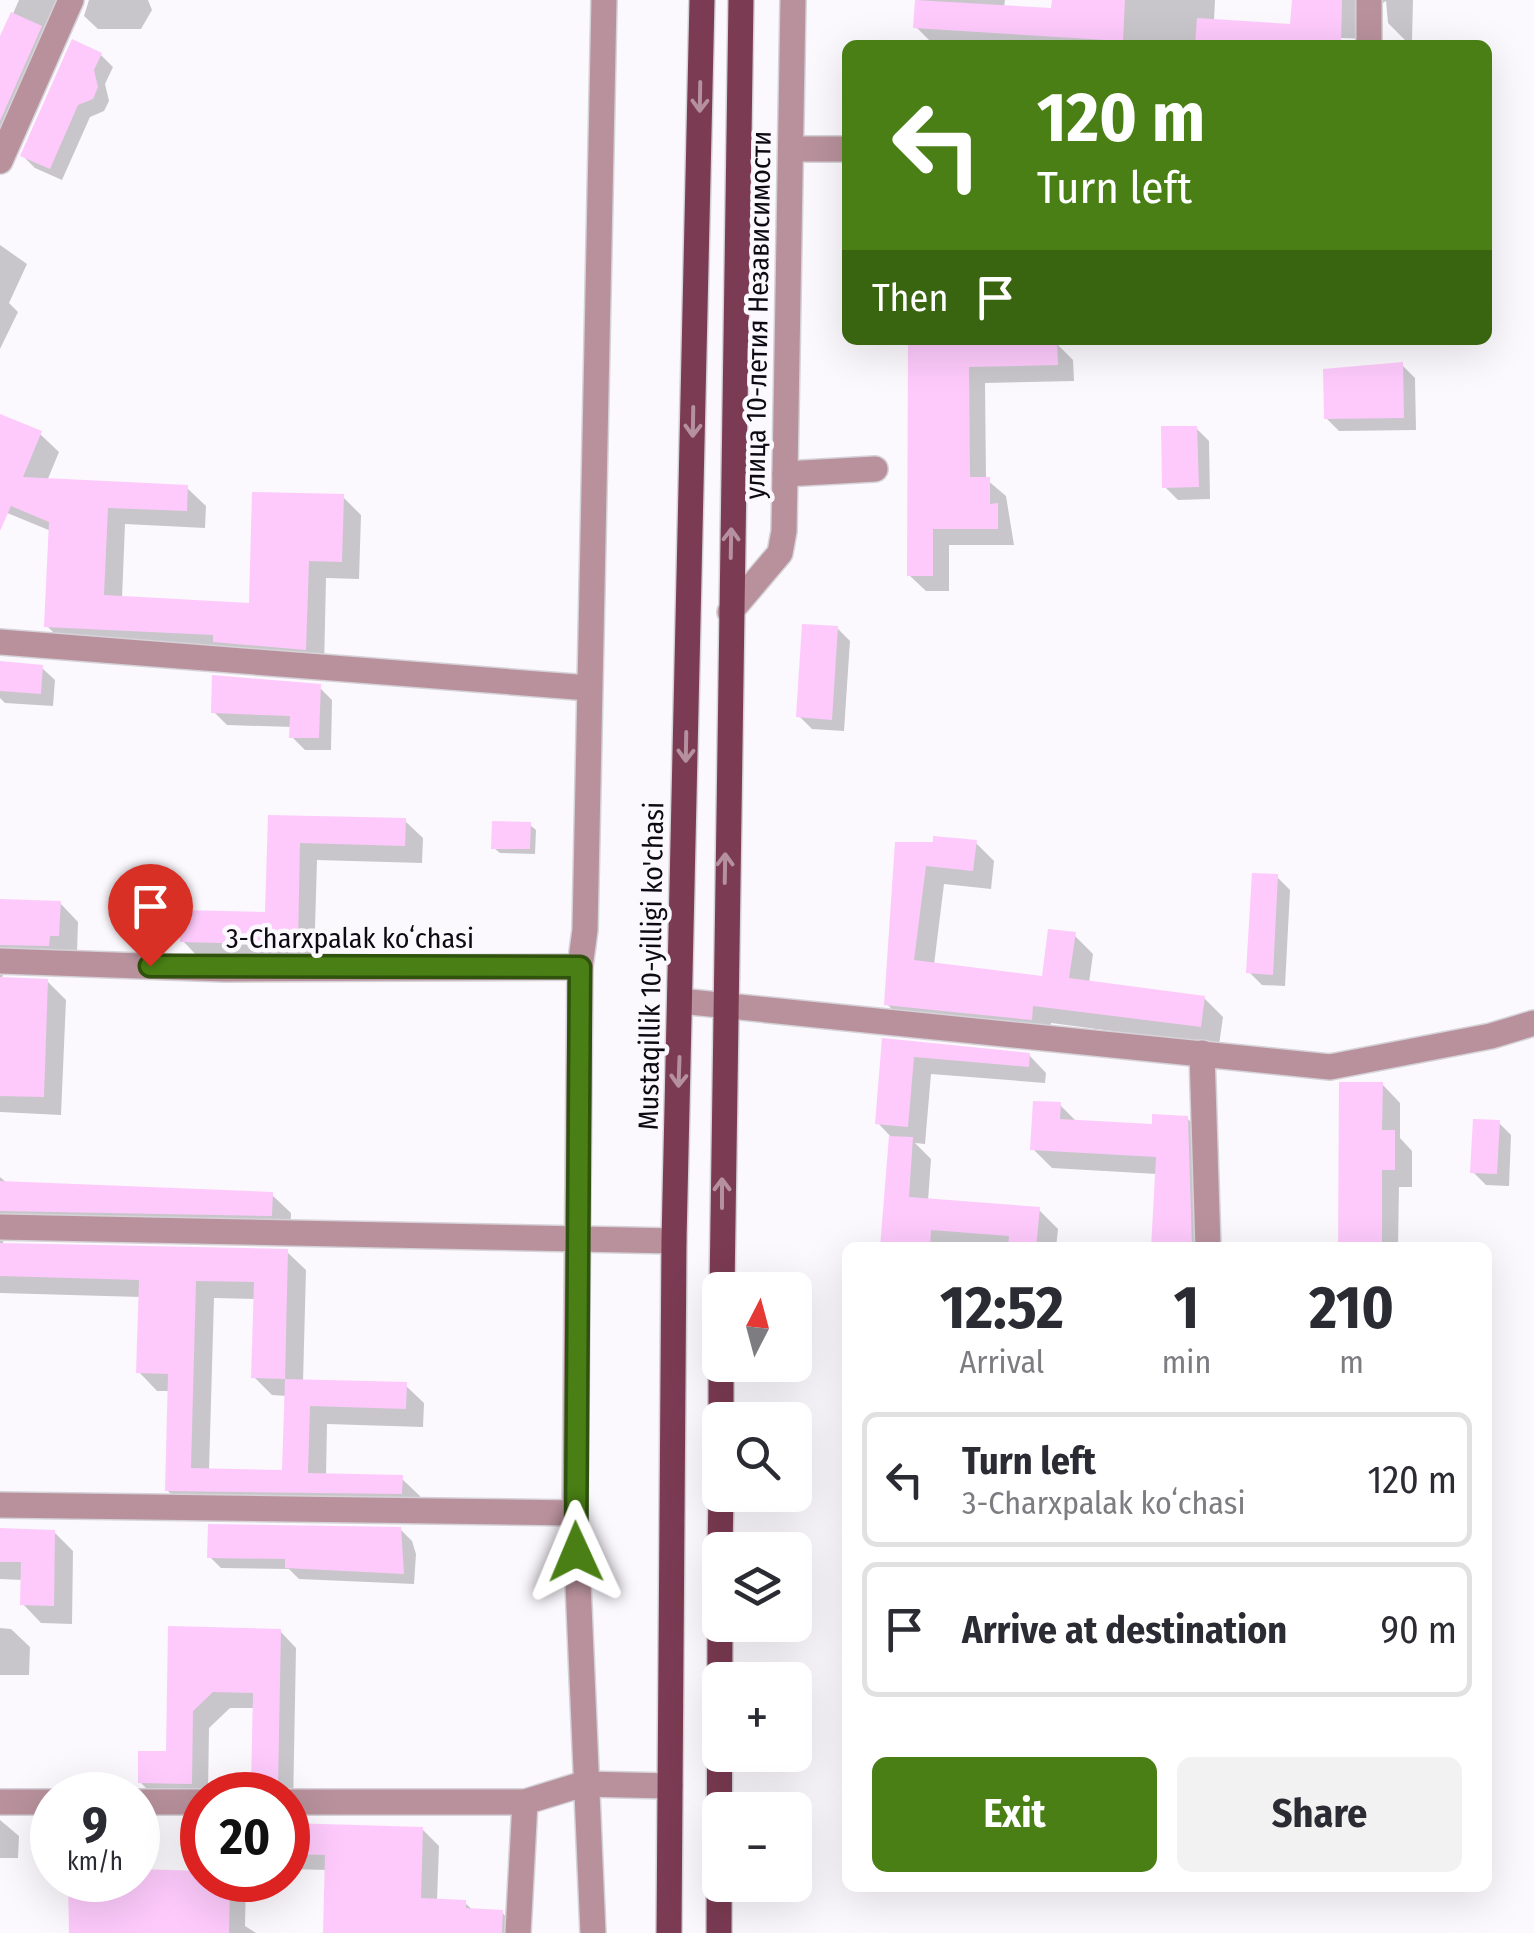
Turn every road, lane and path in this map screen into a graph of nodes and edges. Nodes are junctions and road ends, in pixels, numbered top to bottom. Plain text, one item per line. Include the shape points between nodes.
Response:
1 (71, 0) edge
2 (604, 0) edge
3 (702, 0) edge
4 (741, 0) edge
5 (793, 0) edge
6 (1369, 0) edge
7 (1369, 40) edge
8 (791, 148) junction
9 (842, 149) edge
10 (0, 162) edge
11 (874, 468) dead end
12 (785, 474) junction
13 (730, 612) junction
14 (0, 642) edge
15 (588, 688) junction
16 (0, 961) edge
17 (580, 967) junction
18 (680, 1001) junction
19 (723, 1005) junction
20 (1534, 1024) edge
21 (1202, 1052) junction
22 (0, 1226) edge
23 (580, 1238) junction
24 (674, 1242) junction
25 (1208, 1242) edge
26 (722, 1272) edge
27 (0, 1505) edge
28 (575, 1513) junction
29 (720, 1642) edge
30 (583, 1784) junction
31 (670, 1786) junction
32 (0, 1802) edge
33 (30, 1802) edge
34 (310, 1802) edge
35 (525, 1802) junction
36 (518, 1933) edge
37 (593, 1933) edge
38 (669, 1933) edge
39 (719, 1933) edge

1 - 10 street
2 - 15 street
3 -> 18 main road, Mustaqillik 10-yilligi ko'chasi
13 -> 4 main road
5 - 8 street, улица 10-летия Независимости
6 - 7 street
8 - 9 street
8 - 12 street, улица 10-летия Независимости
11 - 12 street
12 - 13 street, улица 10-летия Независимости via 780,553
19 -> 13 main road
14 - 15 street
15 - 17 street
16 - 17 street, 3-Charxpalak koʻchasi via 225,969
17 - 23 street
18 - 19 street
18 -> 24 main road, Mustaqillik 10-yilligi ko'chasi
19 - 21 street
26 -> 19 main road
20 - 21 street via 1330,1067
21 - 25 street
22 - 23 street
23 - 24 street
23 - 28 street
24 - 31 main road, Mustaqillik 10-yilligi ko'chasi
27 - 28 street
28 - 30 street
29 - 39 main road
30 - 31 street
30 - 35 street
30 - 37 street
31 - 38 main road, Mustaqillik 10-yilligi ko'chasi
32 - 33 street
34 - 35 street
35 - 36 street

